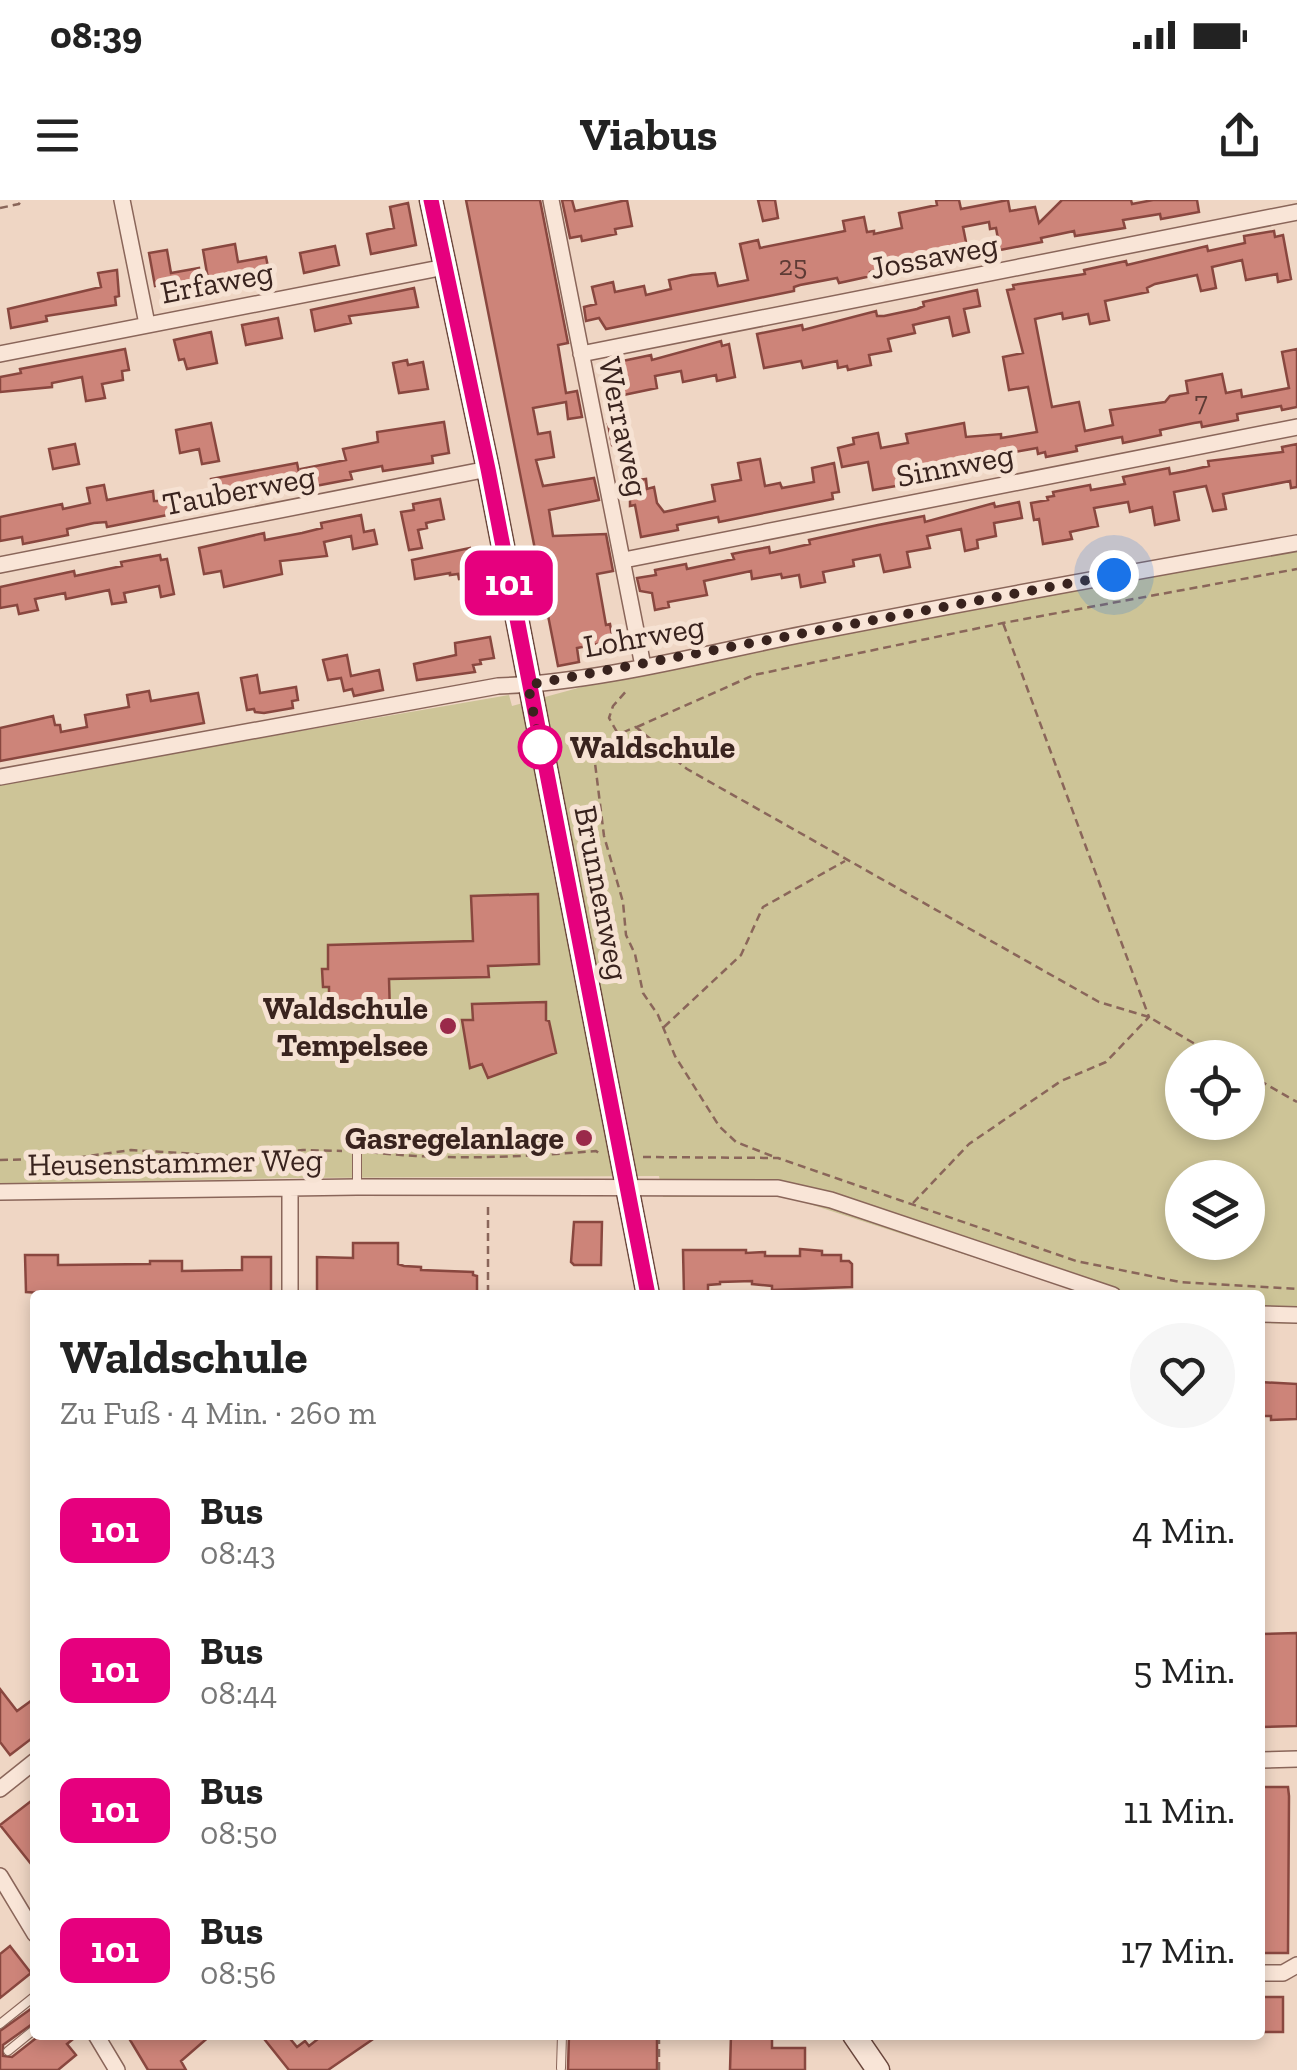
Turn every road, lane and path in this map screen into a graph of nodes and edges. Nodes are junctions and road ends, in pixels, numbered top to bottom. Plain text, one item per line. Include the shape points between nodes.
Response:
1 (21, 200) edge
2 (122, 200) edge
3 (431, 200) edge
4 (551, 200) edge
5 (0, 208) edge
6 (1297, 212) edge
7 (445, 267) junction
8 (147, 324) junction
9 (0, 354) edge
10 (581, 354) junction
11 (1297, 427) edge
12 (488, 469) junction
13 (1297, 543) edge
14 (624, 560) junction
15 (0, 564) edge
16 (1297, 568) edge
17 (1003, 624) junction
18 (642, 666) junction
19 (528, 685) junction
20 (636, 727) junction
21 (618, 734) junction
22 (0, 778) edge
23 (847, 860) junction
24 (1149, 1018) junction
25 (663, 1028) junction
26 (1187, 1040) edge
27 (1265, 1084) edge
28 (1297, 1102) edge
29 (357, 1152) junction
30 (778, 1158) junction
31 (0, 1160) edge
32 (622, 1162) junction
33 (488, 1186) junction
34 (627, 1186) junction
35 (357, 1187) junction
36 (290, 1188) junction
37 (0, 1192) edge
38 (913, 1204) junction
39 (1297, 1289) edge
40 (290, 1290) edge
41 (488, 1290) edge
42 (647, 1290) edge
43 (1099, 1290) edge
44 (1265, 1314) edge
45 (1297, 1315) edge
46 (1297, 1759) edge
47 (1265, 1760) edge
48 (30, 1766) edge
49 (0, 1789) edge
50 (0, 1876) edge
51 (30, 1926) edge
52 (1297, 1965) edge
53 (1265, 1973) edge
54 (30, 2000) edge
55 (0, 2024) edge
56 (30, 2033) edge
57 (101, 2040) edge
58 (562, 2040) edge
59 (659, 2040) edge
60 (857, 2040) edge
61 (8, 2051) dead end
62 (111, 2068) edge
63 (561, 2068) edge
64 (659, 2070) edge
65 (878, 2070) edge

1 - 5 path
2 - 8 street
3 - 7 street, Brunnenweg
4 - 10 street, Werraweg
6 - 10 street, Jossaweg
7 - 8 street, Erfaweg
7 - 12 street, Brunnenweg
8 - 9 street, Erfaweg
10 - 14 street, Werraweg
11 - 14 street, Sinnweg
12 - 15 street, Tauberweg
12 - 19 street, Brunnenweg
13 - 18 street, Lohrweg
14 - 18 street, Werraweg
16 - 17 path
17 - 20 path via 754,675
17 - 24 path
18 - 19 street, Lohrweg
18 - 21 path via 610,712
19 - 22 street, Lohrweg
19 - 32 street, Brunnenweg
20 - 21 path
20 - 23 path via 687,769
21 - 25 path via 595,763 604,836 644,994
23 - 24 path via 1100,1002
23 - 25 path via 763,908 742,955
24 - 26 path
24 - 38 path via 1106,1062 1061,1082 969,1144
25 - 30 path via 728,1136
27 - 28 path
29 - 31 path via 244,1158 130,1150
29 - 32 path via 470,1157 596,1151 606,1162
29 - 35 lane
30 - 32 path
30 - 38 path
32 - 34 street, Brunnenweg
33 - 34 street, Heusenstammer Weg
33 - 35 street, Heusenstammer Weg
33 - 41 path
34 - 42 street, Brunnenweg
34 - 43 street, Heusenstammer Weg via 795,1190
35 - 36 street, Heusenstammer Weg
36 - 37 street, Heusenstammer Weg
36 - 40 street
38 - 39 path via 1076,1261 1180,1282
44 - 45 street
46 - 47 street
48 - 49 street
50 - 51 street
52 - 53 street
54 - 55 lane
56 - 61 lane
57 - 62 street
58 - 63 lane
59 - 64 path
60 - 65 street

